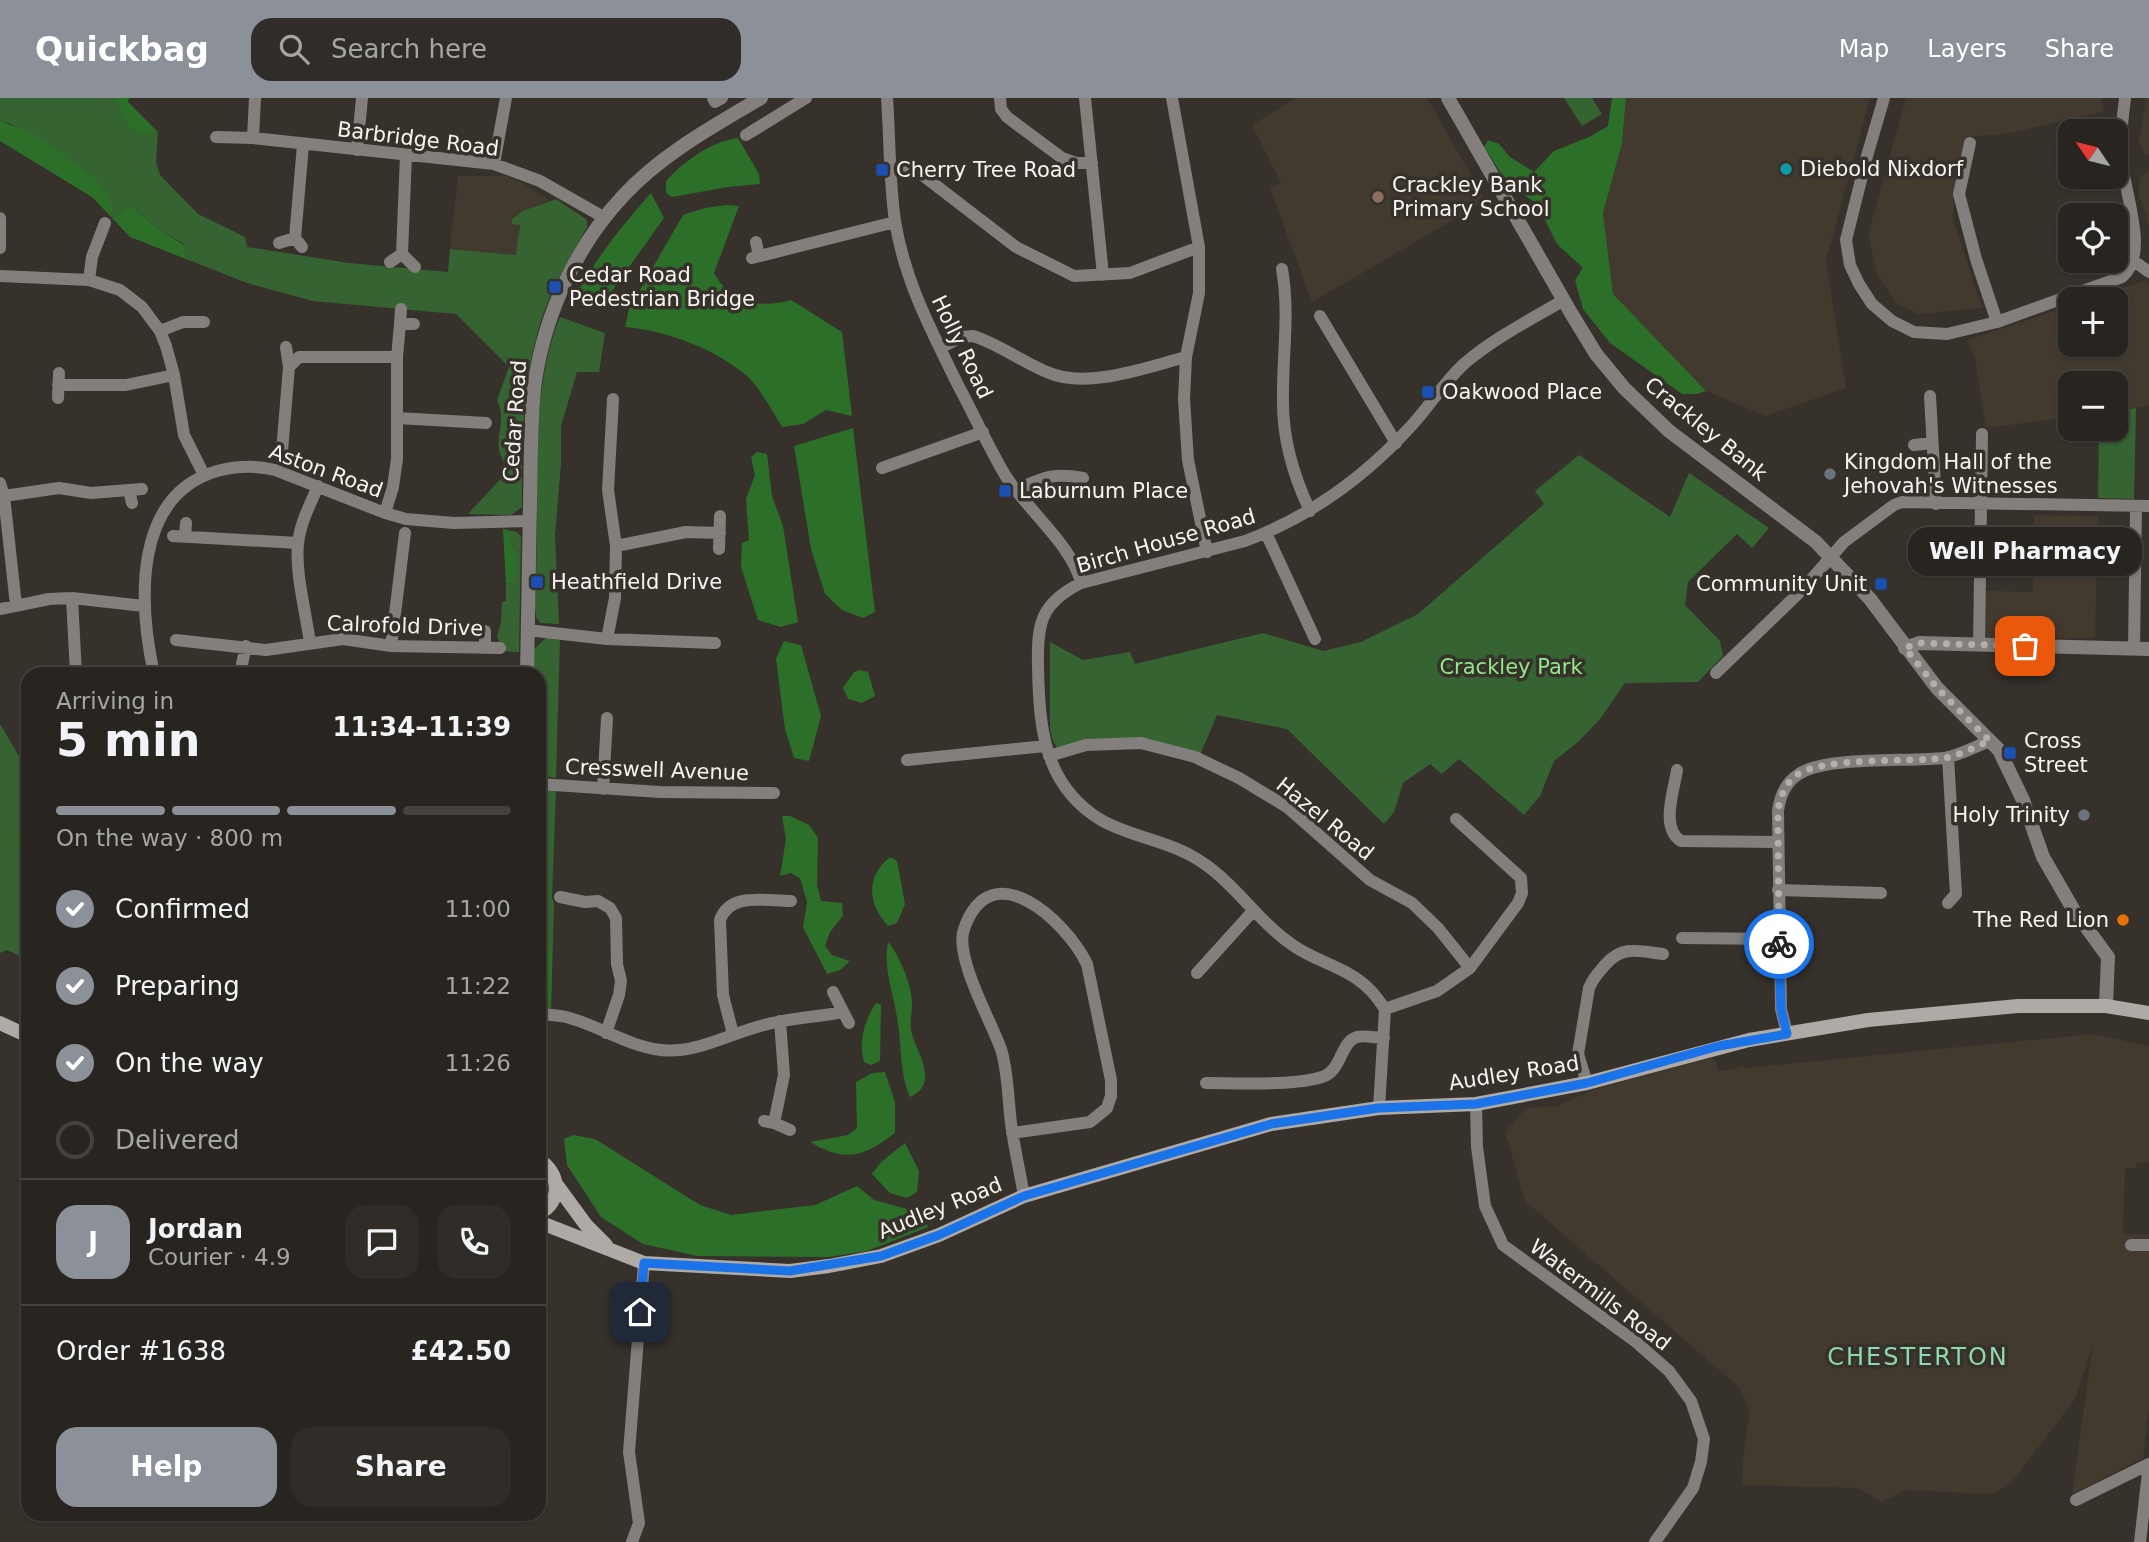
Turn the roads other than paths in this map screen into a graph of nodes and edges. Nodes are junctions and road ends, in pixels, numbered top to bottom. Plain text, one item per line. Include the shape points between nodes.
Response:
1 (255, 98) edge
2 (362, 98) edge
3 (506, 98) edge
4 (761, 98) edge
5 (806, 98) edge
6 (887, 98) edge
7 (1000, 98) edge
8 (1085, 98) edge
9 (1172, 98) edge
10 (1448, 98) edge
11 (1885, 98) edge
12 (2125, 99) edge
13 (749, 129) dead end
14 (216, 137) dead end
15 (253, 138) junction
16 (1970, 143) dead end
17 (303, 145) junction
18 (357, 149) junction
19 (406, 155) junction
20 (1092, 163) junction
21 (495, 164) junction
22 (890, 172) junction
23 (0, 218) edge
24 (605, 218) junction
25 (895, 222) junction
26 (105, 223) dead end
27 (756, 242) dead end
28 (279, 243) dead end
29 (1199, 247) junction
30 (0, 248) edge
31 (402, 254) junction
32 (390, 262) dead end
33 (2138, 264) junction
34 (415, 267) dead end
35 (1282, 269) dead end
36 (2149, 272) edge
37 (1103, 275) junction
38 (0, 276) edge
39 (89, 280) junction
40 (1564, 300) junction
41 (401, 309) dead end
42 (1320, 316) dead end
43 (204, 322) dead end
44 (1997, 322) junction
45 (400, 324) junction
46 (414, 324) dead end
47 (160, 331) junction
48 (286, 347) dead end
49 (940, 348) junction
50 (397, 357) junction
51 (1186, 357) junction
52 (289, 367) junction
53 (174, 375) junction
54 (58, 385) dead end
55 (1930, 396) dead end
56 (613, 399) dead end
57 (397, 418) junction
58 (485, 423) dead end
59 (983, 432) junction
60 (1982, 434) dead end
61 (1396, 443) junction
62 (1932, 443) junction
63 (1914, 445) dead end
64 (282, 451) dead end
65 (882, 468) dead end
66 (204, 475) junction
67 (1083, 478) dead end
68 (318, 486) junction
69 (2, 489) edge
70 (1015, 489) junction
71 (134, 494) dead end
72 (1936, 504) junction
73 (1980, 505) junction
74 (2143, 506) edge
75 (1310, 511) junction
76 (385, 513) junction
77 (720, 516) dead end
78 (530, 521) junction
79 (186, 523) dead end
80 (405, 533) dead end
81 (720, 533) junction
82 (1266, 533) junction
83 (298, 542) junction
84 (616, 546) junction
85 (719, 550) dead end
86 (1207, 552) junction
87 (1830, 557) junction
88 (1081, 583) junction
89 (72, 598) junction
90 (2135, 601) junction
91 (2149, 601) edge
92 (16, 605) junction
93 (144, 606) junction
94 (0, 609) edge
95 (527, 630) junction
96 (485, 631) dead end
97 (607, 639) junction
98 (1315, 639) dead end
99 (176, 640) dead end
100 (310, 643) junction
101 (715, 643) dead end
102 (1979, 645) junction
103 (246, 646) junction
104 (391, 646) junction
105 (485, 648) junction
106 (500, 648) dead end
107 (1905, 648) junction
108 (2141, 648) edge
109 (76, 667) edge
110 (154, 667) edge
111 (242, 667) edge
112 (527, 667) edge
113 (1716, 673) dead end
114 (607, 718) dead end
115 (1990, 741) junction
116 (1047, 751) junction
117 (1948, 758) junction
118 (907, 760) dead end
119 (1677, 770) dead end
120 (546, 785) edge
121 (603, 789) junction
122 (774, 793) dead end
123 (1456, 819) dead end
124 (1778, 842) junction
125 (1778, 890) junction
126 (1881, 893) dead end
127 (560, 897) dead end
128 (575, 900) junction
129 (791, 901) dead end
130 (1948, 903) dead end
131 (1253, 911) junction
132 (576, 914) dead end
133 (1682, 937) dead end
134 (1779, 939) junction
135 (1663, 954) dead end
136 (1470, 968) junction
137 (1197, 973) dead end
138 (833, 992) dead end
139 (2106, 1006) junction
140 (1385, 1009) junction
141 (2149, 1013) edge
142 (546, 1015) edge
143 (780, 1021) junction
144 (0, 1023) edge
145 (606, 1033) junction
146 (21, 1034) edge
147 (733, 1034) junction
148 (1787, 1034) junction
149 (1384, 1038) junction
150 (1206, 1083) dead end
151 (1587, 1083) junction
152 (1476, 1104) junction
153 (1378, 1108) junction
154 (790, 1130) dead end
155 (1012, 1133) junction
156 (546, 1167) edge
157 (556, 1184) junction
158 (1024, 1196) junction
159 (546, 1208) edge
160 (546, 1226) edge
161 (2131, 1245) dead end
162 (2149, 1245) edge
163 (610, 1250) junction
164 (644, 1263) junction
165 (2149, 1464) edge
166 (2076, 1500) dead end
167 (632, 1542) edge
168 (1655, 1542) edge
169 (2140, 1542) edge

1 - 15 street
2 - 18 street
3 - 21 street
4 - 24 street, Cedar Road via 670,155
5 - 13 street
6 - 22 street, Holly Road
7 - 20 street via 1007,117 1062,158
8 - 20 street
9 - 29 street
10 - 40 street, Crackley Bank
11 - 44 street via 1846,240 1859,284 1871,304 1914,332 1947,334
12 - 33 street via 2123,164 2141,234
14 - 15 street, Barbridge Road
15 - 17 street, Barbridge Road
16 - 44 street via 1959,194
17 - 18 street, Barbridge Road
17 - 28 street via 299,243
18 - 19 street, Barbridge Road
19 - 21 street, Barbridge Road
19 - 31 street
20 - 37 street
21 - 24 street, Barbridge Road via 540,181
22 - 25 street, Holly Road
22 - 37 street via 921,174 1016,247 1074,276
23 - 30 street
24 - 78 street, Cedar Road via 563,287 540,356 533,413
25 - 27 street via 756,257
25 - 49 street, Holly Road via 912,289
26 - 39 street
29 - 37 street via 1130,273
29 - 51 street via 1199,293
31 - 32 street
31 - 34 street
33 - 36 street
33 - 44 street via 2122,277
35 - 75 street via 1287,312 1285,434
38 - 39 street
39 - 47 street via 120,290 142,307
40 - 61 street, Birch House Road via 1513,328 1465,363
40 - 87 street, Crackley Bank via 1596,354 1642,407
41 - 45 street
42 - 61 street
43 - 47 street via 183,322
45 - 46 street
45 - 50 street
47 - 53 street
48 - 52 street
49 - 51 street via 973,336 1049,374 1074,378 1112,375
49 - 59 street, Holly Road
50 - 52 street via 299,357
50 - 57 street
51 - 86 street via 1188,460
52 - 64 street
53 - 54 street via 126,385
53 - 66 street via 184,435
55 - 62 street
56 - 84 street via 608,490
57 - 58 street
57 - 76 street via 397,459
59 - 65 street
59 - 70 street, Holly Road
60 - 73 street
61 - 75 street, Birch House Road via 1348,486
62 - 63 street
62 - 72 street
66 - 68 street, Aston Road via 259,466
66 - 93 street, Aston Road via 168,503 155,527
67 - 70 street via 1062,474
68 - 76 street, Aston Road
68 - 83 street
69 - 71 street
69 - 92 street
70 - 88 street, Holly Road via 1066,551
72 - 73 street
72 - 87 street via 1894,505
73 - 74 street
73 - 102 street
74 - 90 street
75 - 82 street, Birch House Road
76 - 78 street, Aston Road via 440,522
77 - 81 street
78 - 95 street, Cedar Road
79 - 83 street via 179,537
80 - 104 street
81 - 84 street via 686,532
81 - 85 street
82 - 86 street, Birch House Road
82 - 98 street
83 - 100 street
84 - 97 street via 615,598
86 - 88 street, Birch House Road
87 - 107 street, Crackley Bank via 1870,599
87 - 113 street
88 - 116 street, Birch House Road via 1053,601 1037,635 1040,718
89 - 92 street
89 - 93 street
89 - 109 street
90 - 91 street
90 - 108 street
92 - 94 street
93 - 110 street, Aston Road
95 - 97 street
95 - 112 street, Cedar Road
96 - 105 street
97 - 101 street
99 - 103 street, Calrofold Drive
100 - 103 street, Calrofold Drive via 266,650
100 - 104 street, Calrofold Drive via 343,639
102 - 107 street via 1919,643
102 - 108 street
103 - 111 street
104 - 105 street, Calrofold Drive
105 - 106 street, Calrofold Drive
107 - 115 street, Crackley Bank
114 - 121 street
115 - 117 street
115 - 139 street, Crackley Bank via 2006,763 2043,857 2108,957
116 - 118 street, Hazel Road
116 - 131 street, Birch House Road via 1064,785 1081,805 1102,820 1216,870
116 - 136 street, Hazel Road via 1141,743 1195,757 1239,778 1287,807 1370,880 1412,903
117 - 124 street via 1821,765 1801,772 1789,782 1780,800
117 - 130 street via 1956,894
119 - 124 street via 1669,825 1676,838
120 - 121 street, Cresswell Avenue
121 - 122 street, Cresswell Avenue
123 - 136 street via 1521,878 1518,903
124 - 125 street
125 - 126 street
125 - 134 street
127 - 128 street
128 - 132 street
128 - 145 street via 598,901 616,918 621,981
129 - 147 street via 738,901 723,911 723,995
131 - 137 street
131 - 140 street, Birch House Road via 1294,946 1352,976
133 - 134 street
134 - 148 street via 1781,1009
135 - 151 street via 1619,952 1593,978 1578,1054
136 - 140 street via 1437,991
138 - 143 street via 846,1017
139 - 141 main road, Audley Road
139 - 148 main road, Audley Road via 1975,1009
140 - 149 street
142 - 145 street via 566,1017
143 - 147 street
143 - 154 street via 784,1075 769,1122
144 - 146 main road
145 - 147 street via 663,1050 708,1045
148 - 151 main road, Audley Road via 1719,1046
149 - 150 street via 1352,1040 1325,1077
149 - 153 street
151 - 152 main road, Audley Road
152 - 153 main road, Audley Road
152 - 168 street, Watermills Road via 1485,1206 1503,1245 1636,1342 1669,1371 1690,1401 1704,1439 1702,1462 1693,1489
153 - 158 main road, Audley Road via 1271,1124
155 - 155 street via 1002,1052 962,946 963,931 980,904 991,895 1005,893 1044,912 1080,950 1087,964 1111,1080 1107,1108 1090,1122
155 - 158 street
156 - 157 main road, Audley Road
157 - 159 main road via 552,1203
157 - 163 main road, Audley Road
158 - 164 main road, Audley Road via 881,1256 829,1266 790,1271
160 - 163 main road, Audley Road
161 - 162 street
163 - 164 main road, Audley Road
164 - 167 street via 629,1452 639,1523
165 - 166 street
165 - 169 street

